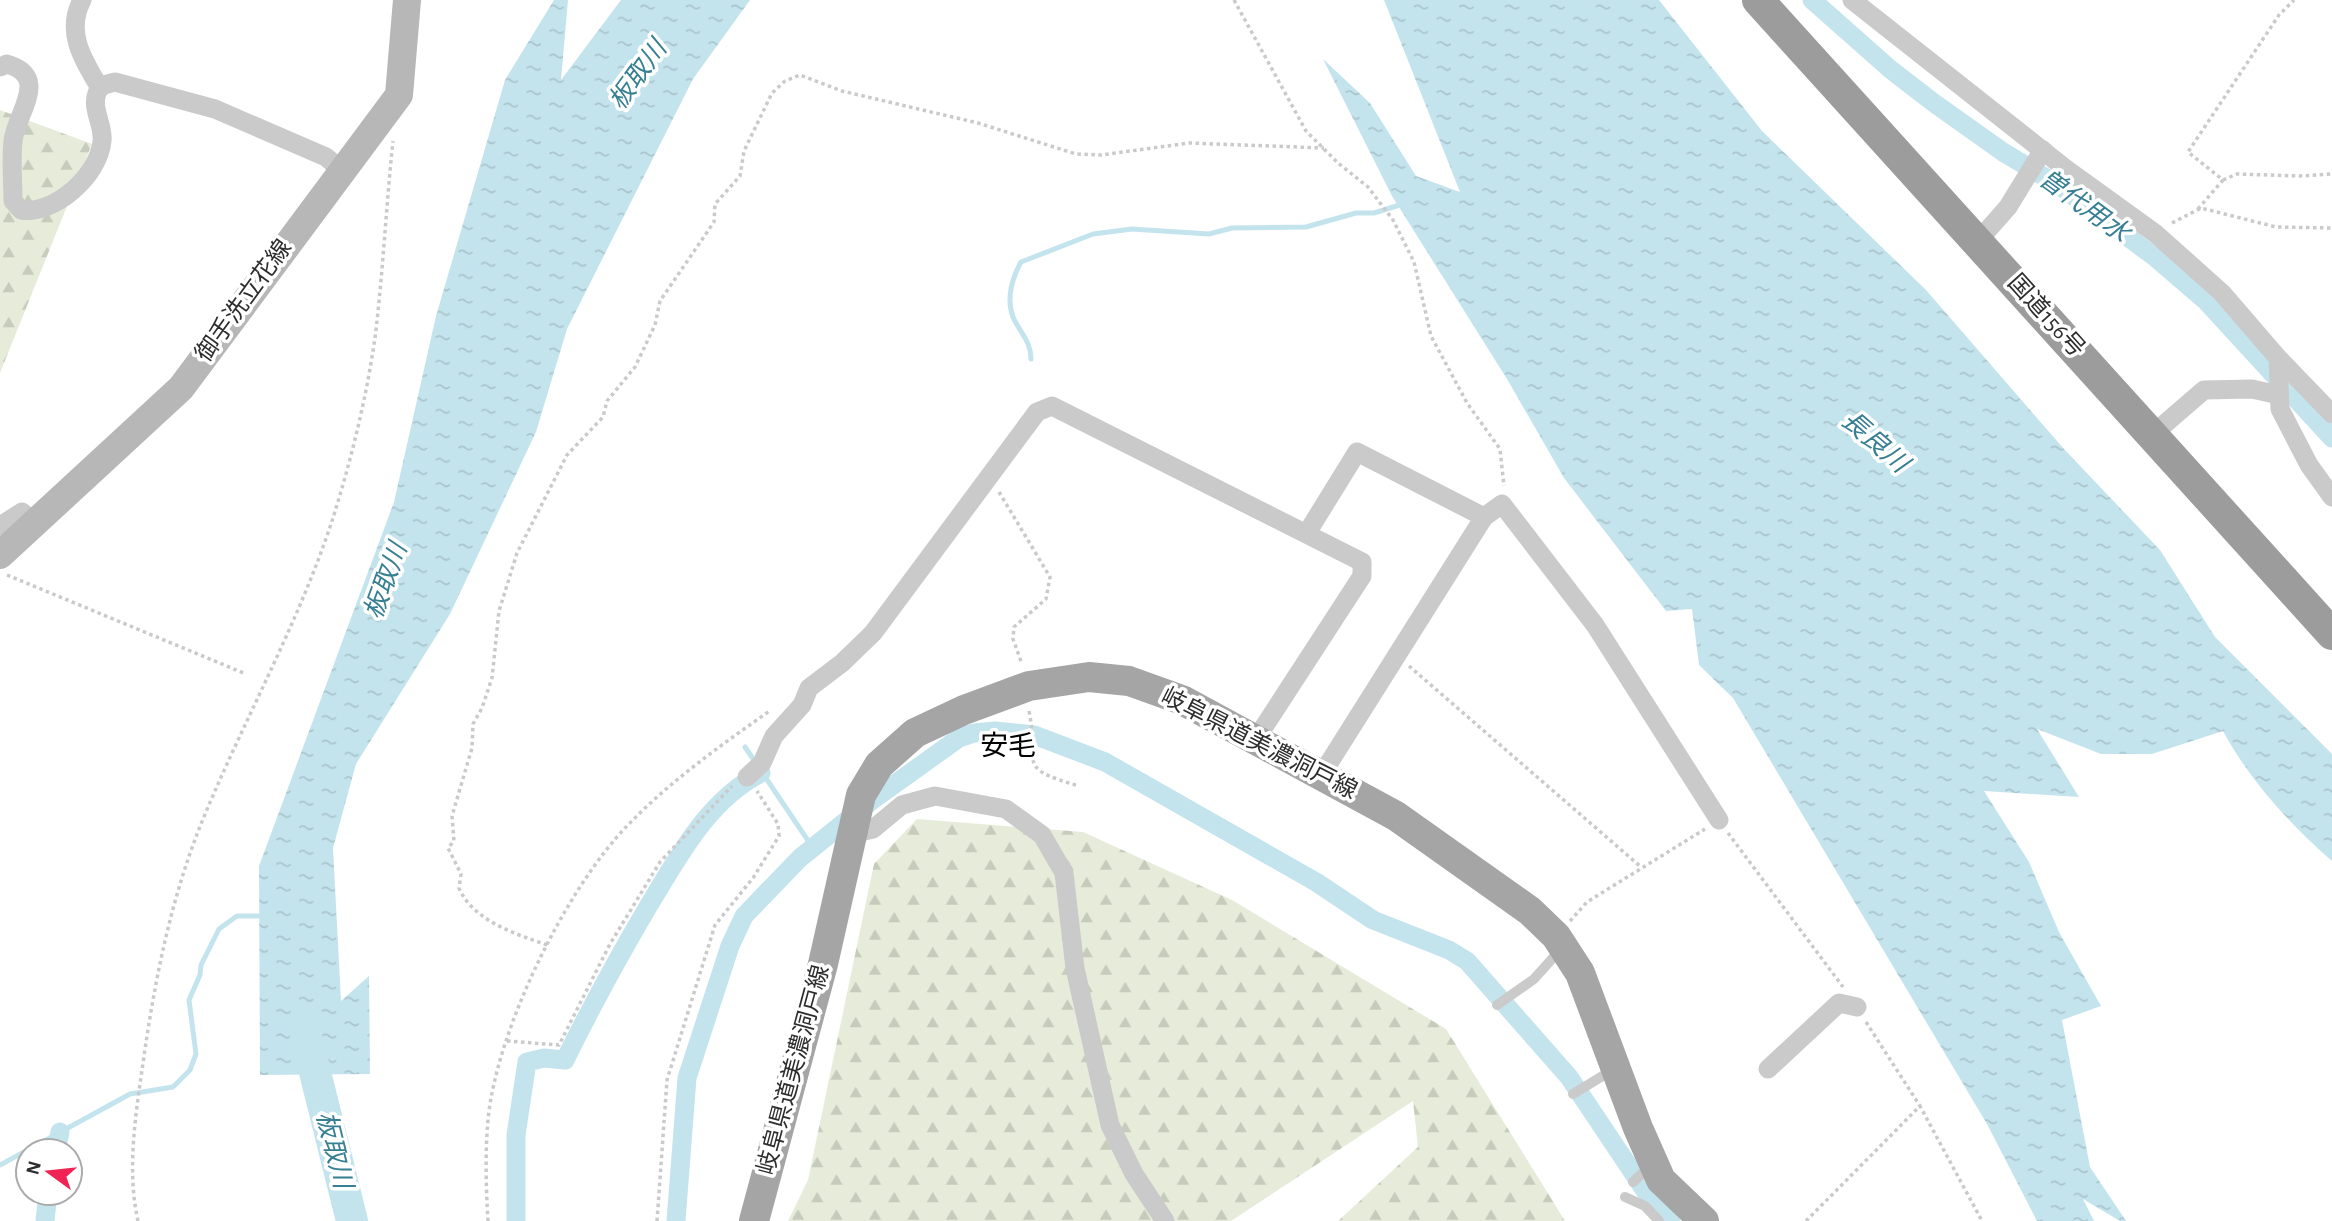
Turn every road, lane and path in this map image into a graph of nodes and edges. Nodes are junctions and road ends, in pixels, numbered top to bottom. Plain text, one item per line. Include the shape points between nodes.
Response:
1 (82, 0) edge
2 (407, 0) edge
3 (1234, 0) edge
4 (1758, 0) edge
5 (1852, 0) edge
6 (2294, 0) edge
7 (0, 67) edge
8 (100, 88) junction
9 (394, 135) dead end
10 (1324, 148) junction
11 (2035, 162) junction
12 (340, 169) junction
13 (2332, 174) edge
14 (2222, 180) junction
15 (2198, 209) junction
16 (2332, 228) edge
17 (2156, 234) junction
18 (1978, 241) junction
19 (2278, 377) junction
20 (2332, 414) edge
21 (2153, 434) junction
22 (987, 476) junction
23 (2332, 498) edge
24 (1502, 504) junction
25 (1484, 517) junction
26 (34, 523) junction
27 (0, 526) edge
28 (1307, 533) junction
29 (0, 555) edge
30 (0, 570) edge
31 (2332, 634) edge
32 (1397, 655) junction
33 (246, 674) dead end
34 (1027, 687) junction
35 (809, 688) junction
36 (1256, 739) junction
37 (1322, 774) junction
38 (747, 777) junction
39 (1079, 786) dead end
40 (1719, 820) junction
41 (853, 830) junction
42 (1642, 868) junction
43 (1560, 942) junction
44 (547, 945) junction
45 (1497, 1005) dead end
46 (1857, 1007) junction
47 (507, 1041) junction
48 (1615, 1068) junction
49 (1768, 1069) dead end
50 (1573, 1094) dead end
51 (1920, 1106) junction
52 (1625, 1197) dead end
53 (138, 1221) edge
54 (488, 1221) edge
55 (657, 1221) edge
56 (754, 1221) edge
57 (1165, 1221) edge
58 (1659, 1221) edge
59 (1704, 1221) edge
60 (1806, 1221) edge
61 (1982, 1221) edge

1 - 8 street via 74,29 80,57
2 - 12 main road, 御手洗立花線 via 399,94
3 - 10 path via 1293,111
4 - 18 highway, 国道156号
5 - 11 street
6 - 14 path via 2279,15 2188,152
7 - 8 street via 19,67 27,77 29,91 13,139 13,201 21,210 47,208 66,195 96,161 102,140 95,106
8 - 12 street via 114,82 130,84 215,109 326,158
9 - 53 path via 374,338 331,525 203,820 171,910 150,1007 135,1119 134,1205
10 - 24 path via 1378,199 1414,262 1431,337 1500,449
10 - 44 path via 1189,143 1076,154 978,123 842,92 800,75 772,93 744,151 740,176 715,204 714,222 660,301 655,325 635,367 607,401 603,417 567,455 517,553 499,611 492,678 473,724 472,748 452,816 454,841 448,848 461,874 459,888 473,907 488,920
11 - 17 street
11 - 18 street via 2008,207
12 - 26 main road, 御手洗立花線 via 181,388
13 - 14 path via 2237,174
14 - 15 path
15 - 16 path via 2276,227
15 - 17 path
17 - 19 street via 2222,293
18 - 21 highway, 国道156号
19 - 20 street
19 - 21 street via 2252,389 2204,390
19 - 23 street via 2280,410
21 - 31 highway, 国道156号
22 - 28 street via 1037,412 1052,405
22 - 34 path via 1050,578 1046,599 1014,627 1013,639
22 - 35 street via 897,605 842,663
24 - 25 street
24 - 40 street via 1595,625
25 - 28 street via 1357,452
25 - 32 street
26 - 27 street via 22,512
26 - 29 main road, 御手洗立花線
28 - 36 street via 1362,562 1362,576
30 - 33 path via 13,580
32 - 37 street
32 - 42 path
34 - 36 main road, 岐阜県道美濃洞戸線 via 1089,677 1129,681 1182,701
34 - 39 path via 1035,769
34 - 41 main road, 岐阜県道美濃洞戸線 via 915,733 879,765 861,795
35 - 38 street via 802,705 774,736 762,763
35 - 44 path via 730,739 628,825 606,850
36 - 37 main road, 岐阜県道美濃洞戸線
37 - 43 main road, 岐阜県道美濃洞戸線 via 1396,816 1530,911
38 - 47 path via 740,778 660,862 610,944 559,1045
38 - 55 path via 778,824 779,836 715,925 667,1080
40 - 42 path
40 - 46 path
41 - 56 main road, 岐阜県道美濃洞戸線 via 823,964
41 - 57 street via 873,829 902,805 935,796 1006,809 1042,835 1064,873 1074,968 1110,1125 1134,1174
42 - 43 path via 1587,902
43 - 45 lane via 1534,978
43 - 48 main road, 岐阜県道美濃洞戸線 via 1580,973
44 - 47 path via 521,998
46 - 49 street via 1839,1003
46 - 51 path
47 - 54 path via 488,1119
48 - 50 lane
48 - 59 main road, 岐阜県道美濃洞戸線 via 1643,1172 1661,1180
51 - 60 path
51 - 61 path
52 - 58 lane via 1646,1206

